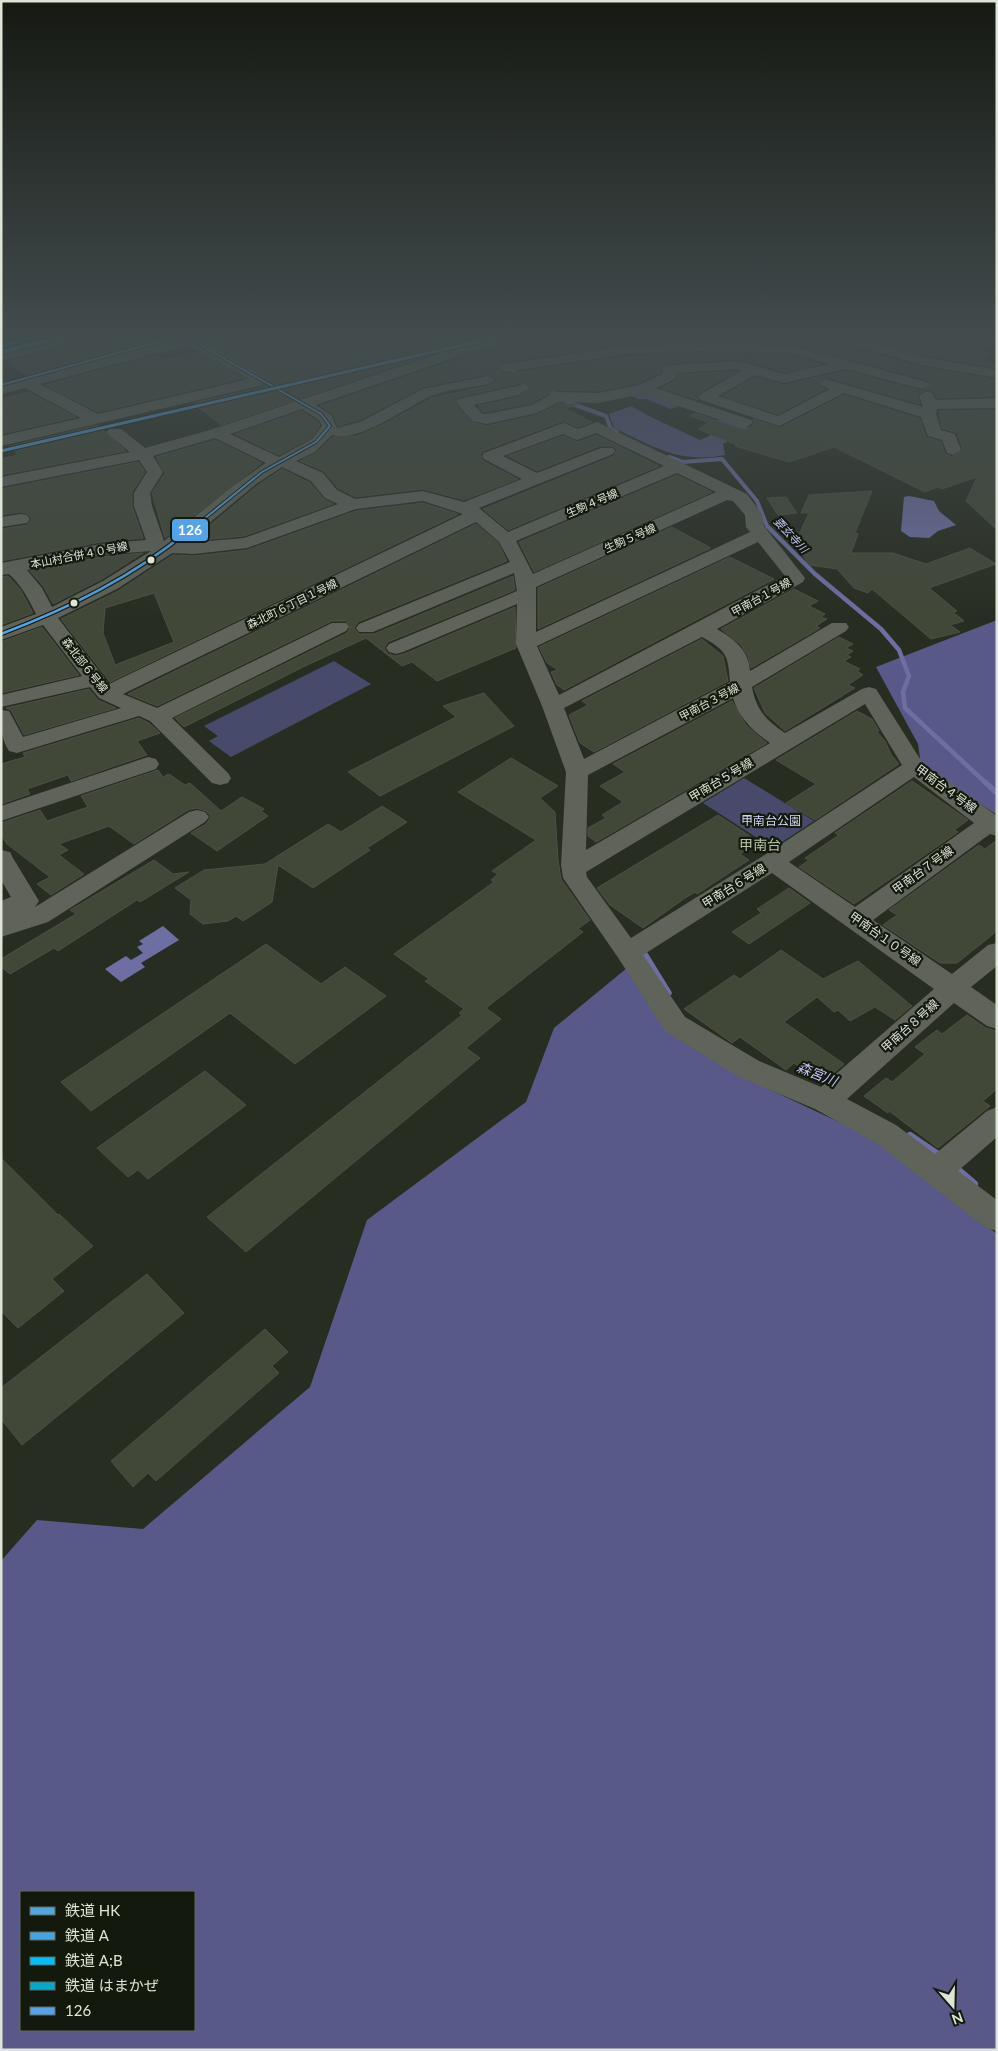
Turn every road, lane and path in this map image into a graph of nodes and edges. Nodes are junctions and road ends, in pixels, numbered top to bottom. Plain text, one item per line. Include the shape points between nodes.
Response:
1 (49, 430) edge
2 (124, 430) edge
3 (226, 430) edge
4 (318, 430) edge
5 (342, 430) edge
6 (559, 430) edge
7 (567, 430) edge
8 (590, 430) edge
9 (602, 430) edge
10 (933, 430) edge
11 (115, 432) junction
12 (333, 432) joint
13 (216, 433) junction
14 (96, 436) dead end
15 (1, 441) edge
16 (953, 450) dead end
17 (142, 454) junction
18 (606, 458) dead end
19 (280, 462) junction
20 (678, 466) junction
21 (622, 474) dead end
22 (42, 475) junction
23 (535, 479) junction
24 (1, 482) edge
25 (639, 483) junction
26 (48, 493) dead end
27 (733, 494) junction
28 (353, 504) junction
29 (471, 511) junction
30 (21, 519) dead end
31 (1, 522) edge
32 (760, 534) junction
33 (506, 539) junction
34 (163, 546) junction
35 (520, 564) junction
36 (8, 569) edge
37 (527, 589) junction
38 (47, 617) junction
39 (338, 627) dead end
40 (839, 627) dead end
41 (366, 628) dead end
42 (703, 629) junction
43 (1, 634) edge
44 (526, 644) junction
45 (396, 648) dead end
46 (741, 685) junction
47 (100, 687) junction
48 (869, 693) joint
49 (1, 700) edge
50 (553, 706) junction
51 (148, 712) junction
52 (1, 716) edge
53 (785, 743) junction
54 (148, 764) dead end
55 (914, 767) junction
56 (577, 772) junction
57 (220, 778) dead end
58 (1, 814) edge
59 (197, 817) dead end
60 (994, 825) edge
61 (1, 858) edge
62 (772, 862) junction
63 (574, 868) junction
64 (1, 911) edge
65 (856, 919) junction
66 (1, 928) edge
67 (628, 952) junction
68 (997, 952) edge
69 (954, 987) junction
70 (997, 1018) edge
71 (825, 1102) junction
72 (997, 1120) edge
73 (937, 1171) junction
74 (997, 1218) edge

1 - 15 street
2 - 11 street
3 - 13 street
4 - 19 street via 307,443
5 - 12 street
6 - 23 street via 490,456
7 - 8 street via 577,435
9 - 20 street
10 - 16 street via 949,437
11 - 14 street
11 - 17 street
12 - 19 street
13 - 17 street
13 - 19 street
17 - 22 street
17 - 34 street via 155,472 142,493 143,506
18 - 23 street, 森北町６丁目１号線 via 588,458
19 - 28 street via 317,477 331,494
19 - 34 street
20 - 25 street, 生駒４号線
20 - 27 street
21 - 25 street
22 - 24 street
22 - 26 street
23 - 29 street, 森北町６丁目１号線
25 - 33 street, 生駒４号線
27 - 32 street via 741,498 753,514
27 - 37 street, 生駒５号線 via 722,496
28 - 29 street, 本山村合併４０号線 via 423,496
28 - 34 street, 本山村合併４０号線 via 247,543 200,548
29 - 33 street
29 - 47 street, 森北町６丁目１号線
30 - 31 street
32 - 42 street, 甲南台１号線 via 796,578
32 - 44 street
33 - 35 street
34 - 36 street, 本山村合併４０号線 via 130,544
34 - 38 street via 100,591
35 - 37 street
35 - 41 street
36 - 38 street, 森北部６号線 via 35,592
37 - 44 street
37 - 45 street, 生駒５号線
38 - 43 street
38 - 47 street, 森北部６号線
39 - 51 street
40 - 46 street, 甲南台３号線
42 - 46 street via 733,649 740,662
42 - 50 street, 甲南台１号線
44 - 50 street
46 - 53 street via 749,716
46 - 56 street, 甲南台３号線
47 - 49 street, 森北町６丁目１号線
47 - 51 street, 森北部６号線
48 - 53 street, 甲南台５号線
48 - 55 street, 甲南台４号線
50 - 56 street
51 - 52 street via 17,746
51 - 57 street, 森北部６号線
53 - 63 street, 甲南台５号線
54 - 58 street
55 - 60 street, 甲南台４号線
55 - 62 street, 甲南台６号線
56 - 63 street
59 - 66 street via 39,916
60 - 65 street, 甲南台７号線
61 - 64 street via 26,901
62 - 65 street, 甲南台１０号線
62 - 67 street, 甲南台６号線
63 - 67 street via 575,878
65 - 69 street, 甲南台１０号線
67 - 71 street via 675,1024 749,1069
68 - 69 street, 甲南台８号線
69 - 70 street, 甲南台１０号線
69 - 71 street, 甲南台８号線
71 - 73 street via 886,1134
72 - 73 street
73 - 74 street

